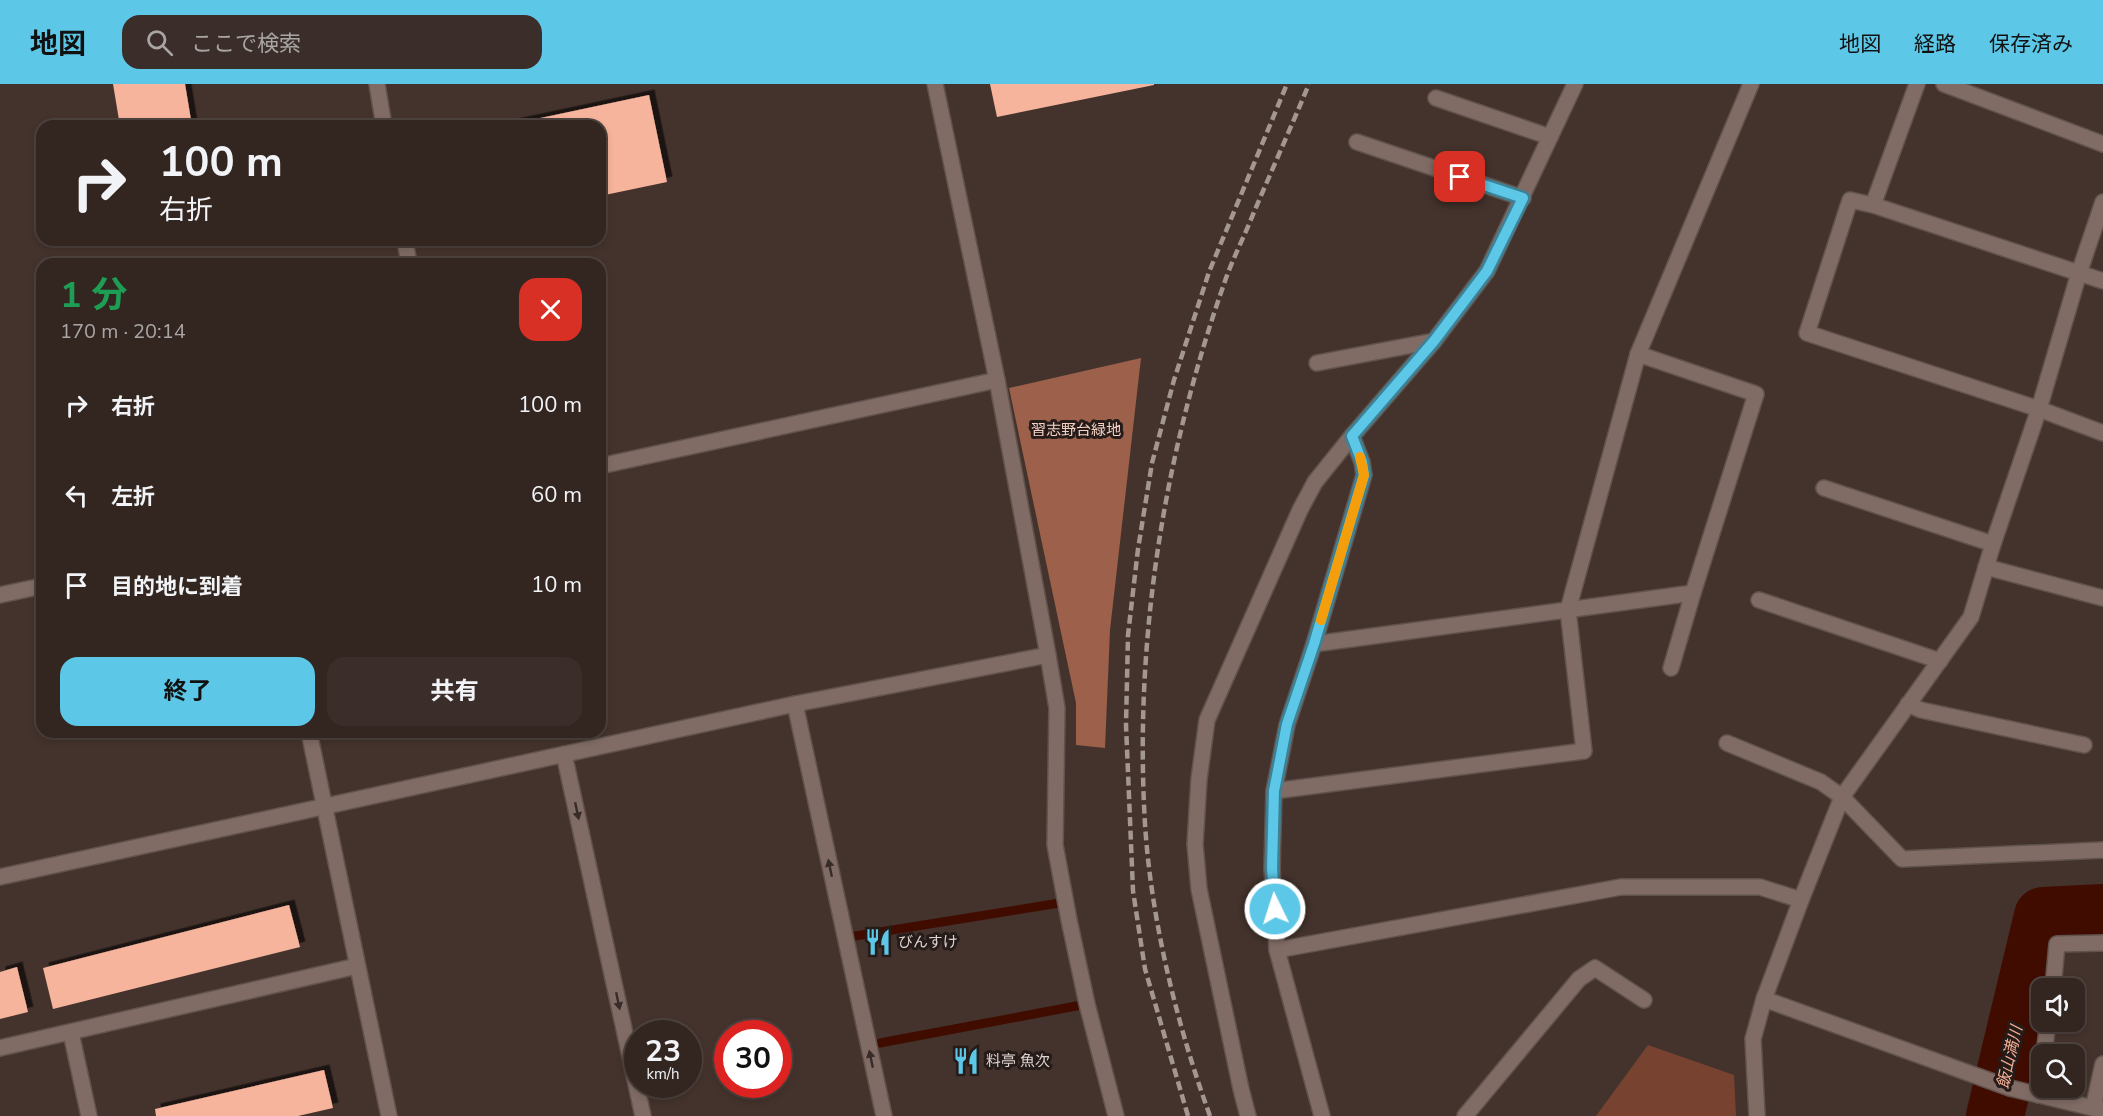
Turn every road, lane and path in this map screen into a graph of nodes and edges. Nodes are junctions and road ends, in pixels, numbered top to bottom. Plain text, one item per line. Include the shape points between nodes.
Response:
1 (377, 84) edge
2 (935, 84) edge
3 (1575, 84) edge
4 (1751, 84) edge
5 (1917, 84) edge
6 (1944, 84) edge
7 (1436, 98) dead end
8 (383, 120) edge
9 (1550, 137) junction
10 (1357, 142) dead end
11 (2103, 144) edge
12 (1523, 198) junction
13 (2103, 202) edge
14 (1873, 205) junction
15 (2079, 273) junction
16 (2103, 281) edge
17 (1434, 341) junction
18 (1638, 354) junction
19 (1317, 363) dead end
20 (997, 380) junction
21 (2039, 410) junction
22 (2103, 433) edge
23 (1352, 436) junction
24 (606, 465) edge
25 (1824, 488) dead end
26 (1993, 544) junction
27 (1986, 567) junction
28 (36, 587) edge
29 (1693, 593) junction
30 (0, 595) edge
31 (2103, 598) edge
32 (1759, 600) dead end
33 (1568, 610) junction
34 (1314, 644) junction
35 (1048, 655) junction
36 (1940, 661) junction
37 (1671, 668) dead end
38 (795, 704) junction
39 (1908, 704) junction
40 (310, 738) edge
41 (1728, 744) dead end
42 (2084, 745) dead end
43 (564, 754) junction
44 (1274, 791) junction
45 (1842, 797) junction
46 (324, 806) junction
47 (2103, 850) edge
48 (0, 877) edge
49 (1801, 900) junction
50 (2103, 942) edge
51 (1277, 950) junction
52 (357, 966) junction
53 (2054, 978) edge
54 (1764, 999) junction
55 (1644, 1000) dead end
56 (71, 1033) junction
57 (0, 1048) edge
58 (2103, 1064) edge
59 (2031, 1093) edge
60 (2051, 1098) edge
61 (2098, 1109) edge
62 (89, 1116) edge
63 (389, 1116) edge
64 (643, 1116) edge
65 (884, 1116) edge
66 (1116, 1116) edge
67 (1248, 1116) edge
68 (1322, 1116) edge
69 (1465, 1116) edge
70 (1757, 1116) edge

1 - 8 street
2 - 20 street
3 - 9 street
4 - 18 street
5 - 14 street
6 - 11 street
7 - 9 street
9 - 12 street
10 - 12 street
12 - 17 street via 1487,271
13 - 15 street
14 - 15 street
14 - 21 street via 1850,200 1807,333
15 - 16 street
15 - 21 street
17 - 19 street
17 - 23 street
18 - 29 street via 1756,394
18 - 33 street
20 - 24 street
20 - 35 street
21 - 22 street
21 - 26 street
23 - 34 street via 1364,475
23 - 67 street via 1316,482 1300,510 1207,720 1195,844 1198,889
25 - 26 street
26 - 27 street
27 - 31 street
27 - 36 street via 1971,617
28 - 30 street
29 - 33 street
29 - 37 street
32 - 36 street
33 - 34 street
33 - 44 street via 1584,751
34 - 44 street via 1287,724
35 - 38 street
35 - 66 street via 1057,708 1055,845 1087,1004
36 - 39 street
38 - 43 street
65 -> 38 street
39 - 42 street
39 - 45 street
40 - 46 street
41 - 45 street via 1821,782
43 - 46 street
43 -> 64 street
44 - 51 street via 1272,868
45 - 47 street via 1902,859
45 - 49 street
46 - 48 street
46 - 52 street
49 - 51 street via 1760,887 1621,887
49 - 54 street
50 - 53 street via 2057,944
51 - 68 street
52 - 56 street
52 - 63 street
54 - 59 street
54 - 70 street via 1753,1039
55 - 69 street via 1595,968 1579,979
56 - 57 street
56 - 62 street
58 - 61 street
60 - 61 street

